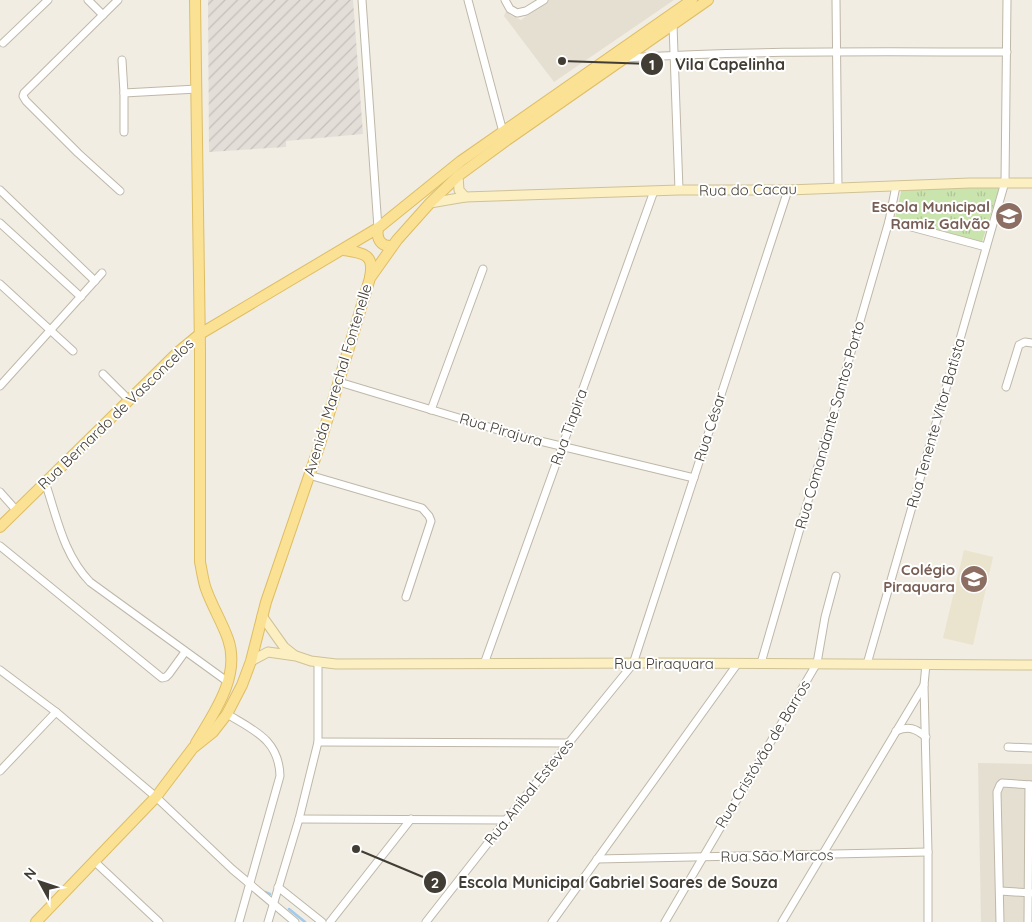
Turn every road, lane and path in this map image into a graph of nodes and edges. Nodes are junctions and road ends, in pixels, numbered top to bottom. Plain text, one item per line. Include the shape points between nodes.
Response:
1 (48, 0) edge
2 (88, 0) edge
3 (118, 0) edge
4 (196, 0) edge
5 (362, 0) edge
6 (468, 0) edge
7 (505, 0) edge
8 (544, 0) edge
9 (708, 0) edge
10 (836, 0) edge
11 (1006, 0) edge
12 (686, 2) edge
13 (103, 15) junction
14 (673, 25) junction
15 (3, 43) dead end
16 (837, 51) junction
17 (1007, 52) junction
18 (674, 55) junction
19 (624, 58) junction
20 (122, 60) dead end
21 (196, 89) junction
22 (124, 93) junction
23 (124, 132) dead end
24 (503, 132) junction
25 (458, 176) junction
26 (1005, 182) junction
27 (1032, 183) edge
28 (896, 186) junction
29 (838, 188) junction
30 (0, 190) edge
31 (679, 190) junction
32 (788, 190) junction
33 (120, 191) dead end
34 (654, 191) junction
35 (465, 197) junction
36 (430, 203) junction
37 (889, 221) junction
38 (0, 223) edge
39 (378, 228) junction
40 (392, 246) junction
41 (986, 247) junction
42 (344, 250) junction
43 (483, 269) dead end
44 (102, 274) dead end
45 (370, 278) junction
46 (95, 281) junction
47 (0, 284) edge
48 (81, 297) junction
49 (51, 331) junction
50 (200, 334) junction
51 (1032, 344) edge
52 (73, 351) dead end
53 (177, 353) junction
54 (200, 363) junction
55 (103, 374) dead end
56 (339, 382) junction
57 (0, 386) edge
58 (1006, 387) dead end
59 (129, 400) junction
60 (431, 410) junction
61 (561, 447) junction
62 (309, 476) junction
63 (694, 478) junction
64 (45, 482) junction
65 (0, 492) edge
66 (16, 510) junction
67 (0, 528) edge
68 (0, 546) edge
69 (836, 576) dead end
70 (406, 597) dead end
71 (262, 616) junction
72 (185, 652) junction
73 (296, 656) junction
74 (318, 662) junction
75 (738, 663) junction
76 (761, 663) junction
77 (817, 663) junction
78 (250, 664) junction
79 (484, 664) junction
80 (633, 664) junction
81 (867, 664) junction
82 (926, 664) junction
83 (1032, 665) edge
84 (0, 670) edge
85 (228, 682) junction
86 (924, 685) junction
87 (56, 712) junction
88 (228, 714) junction
89 (896, 731) junction
90 (926, 737) junction
91 (318, 742) junction
92 (569, 743) junction
93 (1008, 747) dead end
94 (193, 748) junction
95 (1032, 748) edge
96 (0, 771) edge
97 (1031, 785) edge
98 (156, 797) junction
99 (299, 819) junction
100 (411, 819) junction
101 (506, 820) junction
102 (928, 852) junction
103 (823, 855) junction
104 (702, 858) junction
105 (597, 859) junction
106 (94, 861) junction
107 (249, 884) junction
108 (278, 887) junction
109 (1000, 891) junction
110 (1030, 893) edge
111 (271, 902) junction
112 (36, 922) edge
113 (158, 922) edge
114 (239, 922) edge
115 (268, 922) edge
116 (295, 922) edge
117 (322, 922) edge
118 (330, 922) edge
119 (426, 922) edge
120 (552, 922) edge
121 (665, 922) edge
122 (782, 922) edge
123 (928, 922) edge
124 (1000, 922) edge
125 (1028, 922) edge

1 - 15 street
2 - 13 street
3 - 13 street
4 - 21 main road
5 - 39 street
6 - 24 street
7 - 8 street via 517,13
9 - 14 main road, Avenida Marechal Fontenelle
10 - 16 street
11 - 17 street, Rua Tenente Vítor Batista
12 - 24 main road
13 - 33 street via 24,96 58,134
14 - 18 street
14 - 19 main road, Avenida Marechal Fontenelle
16 - 17 street
16 - 18 street
16 - 29 street
17 - 26 street, Rua Tenente Vítor Batista
18 - 19 street
18 - 31 street
19 - 25 main road, Avenida Marechal Fontenelle
20 - 22 street
21 - 22 street
21 - 50 main road
22 - 23 street
24 - 39 main road via 461,161
25 - 35 main road via 459,190
25 - 36 main road, Avenida Marechal Fontenelle
26 - 27 main road, Rua do Cacau
26 - 28 main road, Rua do Cacau
26 - 41 street, Rua Tenente Vítor Batista
28 - 29 main road, Rua do Cacau
28 - 37 street, Rua Comandante Santos Porto
29 - 32 main road, Rua do Cacau
30 - 46 street
31 - 32 main road, Rua do Cacau
31 - 34 main road, Rua do Cacau
32 - 63 street, Rua César
34 - 35 main road, Rua do Cacau
34 - 61 street, Rua Tiapira
35 - 36 main road, Rua do Cacau
36 - 40 main road, Avenida Marechal Fontenelle
37 - 41 street
37 - 76 street, Rua Comandante Santos Porto
38 - 48 street
39 - 40 main road via 377,238
39 - 42 main road
40 - 45 main road, Avenida Marechal Fontenelle
41 - 81 street, Rua Tenente Vítor Batista
42 - 45 main road via 361,252 368,257 372,269
42 - 50 main road, Rua Bernardo de Vasconcelos
43 - 60 street
44 - 46 street
45 - 56 main road, Avenida Marechal Fontenelle
46 - 48 street
47 - 49 street
48 - 49 street
49 - 52 street
49 - 57 street
50 - 53 main road, Rua Bernardo de Vasconcelos
50 - 54 main road
51 - 58 street via 1025,342 1019,345
53 - 54 main road via 190,353
53 - 59 main road, Rua Bernardo de Vasconcelos
54 - 85 main road via 200,562 206,589 228,638 231,652
55 - 59 street
56 - 60 street, Rua Pirajura
56 - 62 main road, Avenida Marechal Fontenelle
59 - 64 main road, Rua Bernardo de Vasconcelos
60 - 61 street, Rua Pirajura
61 - 63 street, Rua Pirajura
61 - 79 street, Rua Tiapira
62 - 70 street via 426,511 431,522
62 - 71 main road, Avenida Marechal Fontenelle
63 - 80 street, Rua César
64 - 66 main road, Rua Bernardo de Vasconcelos
64 - 72 street via 71,558 81,573
65 - 66 street
66 - 67 main road, Rua Bernardo de Vasconcelos
68 - 72 street via 162,678 169,674
69 - 77 street, Rua Cristóvão de Barros
71 - 73 main road, Rua Piraquara via 284,647
71 - 78 main road, Avenida Marechal Fontenelle
72 - 85 street
73 - 74 main road, Rua Piraquara
73 - 78 main road, Rua Piraquara via 268,652
74 - 79 main road, Rua Piraquara
74 - 91 street
75 - 76 main road, Rua Piraquara
75 - 80 main road, Rua Piraquara
75 - 105 street
76 - 77 main road, Rua Piraquara
77 - 81 main road, Rua Piraquara
77 - 104 street, Rua Cristóvão de Barros
78 - 88 main road, Avenida Marechal Fontenelle
79 - 80 main road, Rua Piraquara
80 - 92 street, Rua Anibal Esteves
81 - 82 main road, Rua Piraquara
82 - 83 main road, Rua Piraquara
82 - 86 street
84 - 87 street
85 - 94 main road
86 - 89 street
86 - 90 street
87 - 96 street
87 - 98 street
88 - 94 main road, Avenida Marechal Fontenelle
88 - 107 street via 269,743 280,763 280,776
89 - 90 street via 912,728
89 - 103 street
90 - 102 street
91 - 92 street
91 - 99 street
92 - 101 street, Rua Anibal Esteves
93 - 95 street
94 - 98 main road
97 - 109 street via 1002,783 997,792
97 - 110 street
98 - 106 main road
98 - 107 street
99 - 100 street
99 - 108 street
100 - 101 street
100 - 118 street
101 - 119 street, Rua Anibal Esteves
102 - 103 street, Rua Sāo Marcos
102 - 123 street
103 - 104 street, Rua Sāo Marcos
103 - 122 street
104 - 105 street, Rua Sāo Marcos
104 - 121 street, Rua Cristóvão de Barros
105 - 120 street
106 - 112 main road
106 - 113 street
107 - 111 street
107 - 114 street
108 - 111 street
108 - 117 street
109 - 110 street
109 - 124 street
110 - 125 street
111 - 115 street
111 - 116 street

